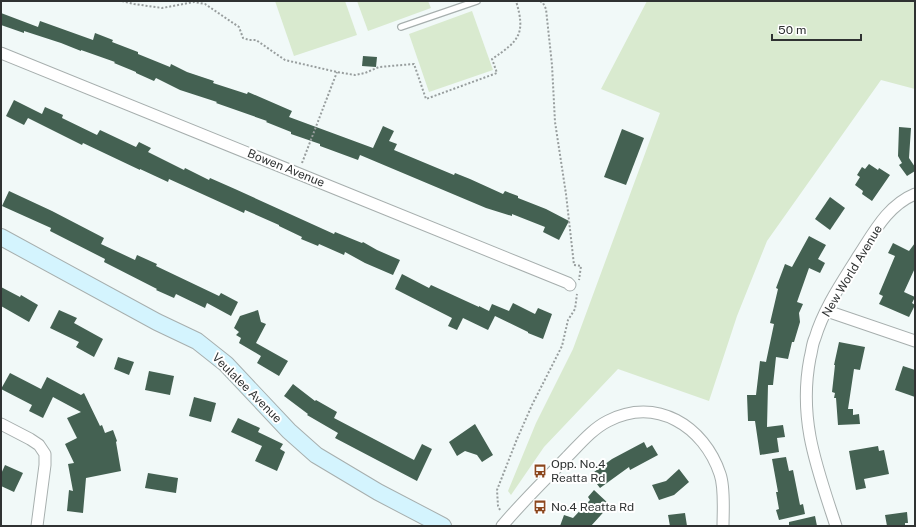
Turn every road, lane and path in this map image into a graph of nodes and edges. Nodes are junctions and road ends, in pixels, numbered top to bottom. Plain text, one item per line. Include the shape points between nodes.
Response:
1 (122, 1) edge
2 (477, 1) edge
3 (516, 1) edge
4 (542, 2) edge
5 (401, 27) dead end
6 (1, 53) edge
7 (337, 72) junction
8 (298, 172) junction
9 (915, 194) edge
10 (1, 237) edge
11 (575, 286) junction
12 (827, 311) junction
13 (915, 341) edge
14 (1, 424) edge
15 (502, 512) dead end
16 (37, 526) edge
17 (443, 526) edge
18 (502, 526) edge
19 (723, 526) edge
20 (836, 526) edge

1 - 7 path via 162,8 194,2 205,4 239,27 243,38 256,40 285,60
2 - 5 lane
3 - 7 path via 521,17 521,28 508,48 492,59 497,73 426,99 414,64 379,67 355,75
4 - 11 path via 546,10 555,122 574,264 581,266
6 - 8 street, Bowen Avenue
7 - 8 path
8 - 11 street, Bowen Avenue
9 - 12 street, New World Avenue via 900,202 878,226
10 - 17 street, Veulalee Avenue via 197,341 226,364 316,455 378,492
11 - 15 path via 575,309 568,320 562,346 532,405 497,490 498,506
12 - 13 street
12 - 20 street, New World Avenue via 814,338 806,390 806,419 810,444
14 - 16 street via 35,442 45,454
18 - 19 street via 592,432 606,421 634,412 648,412 684,424 700,437 712,454 721,476

